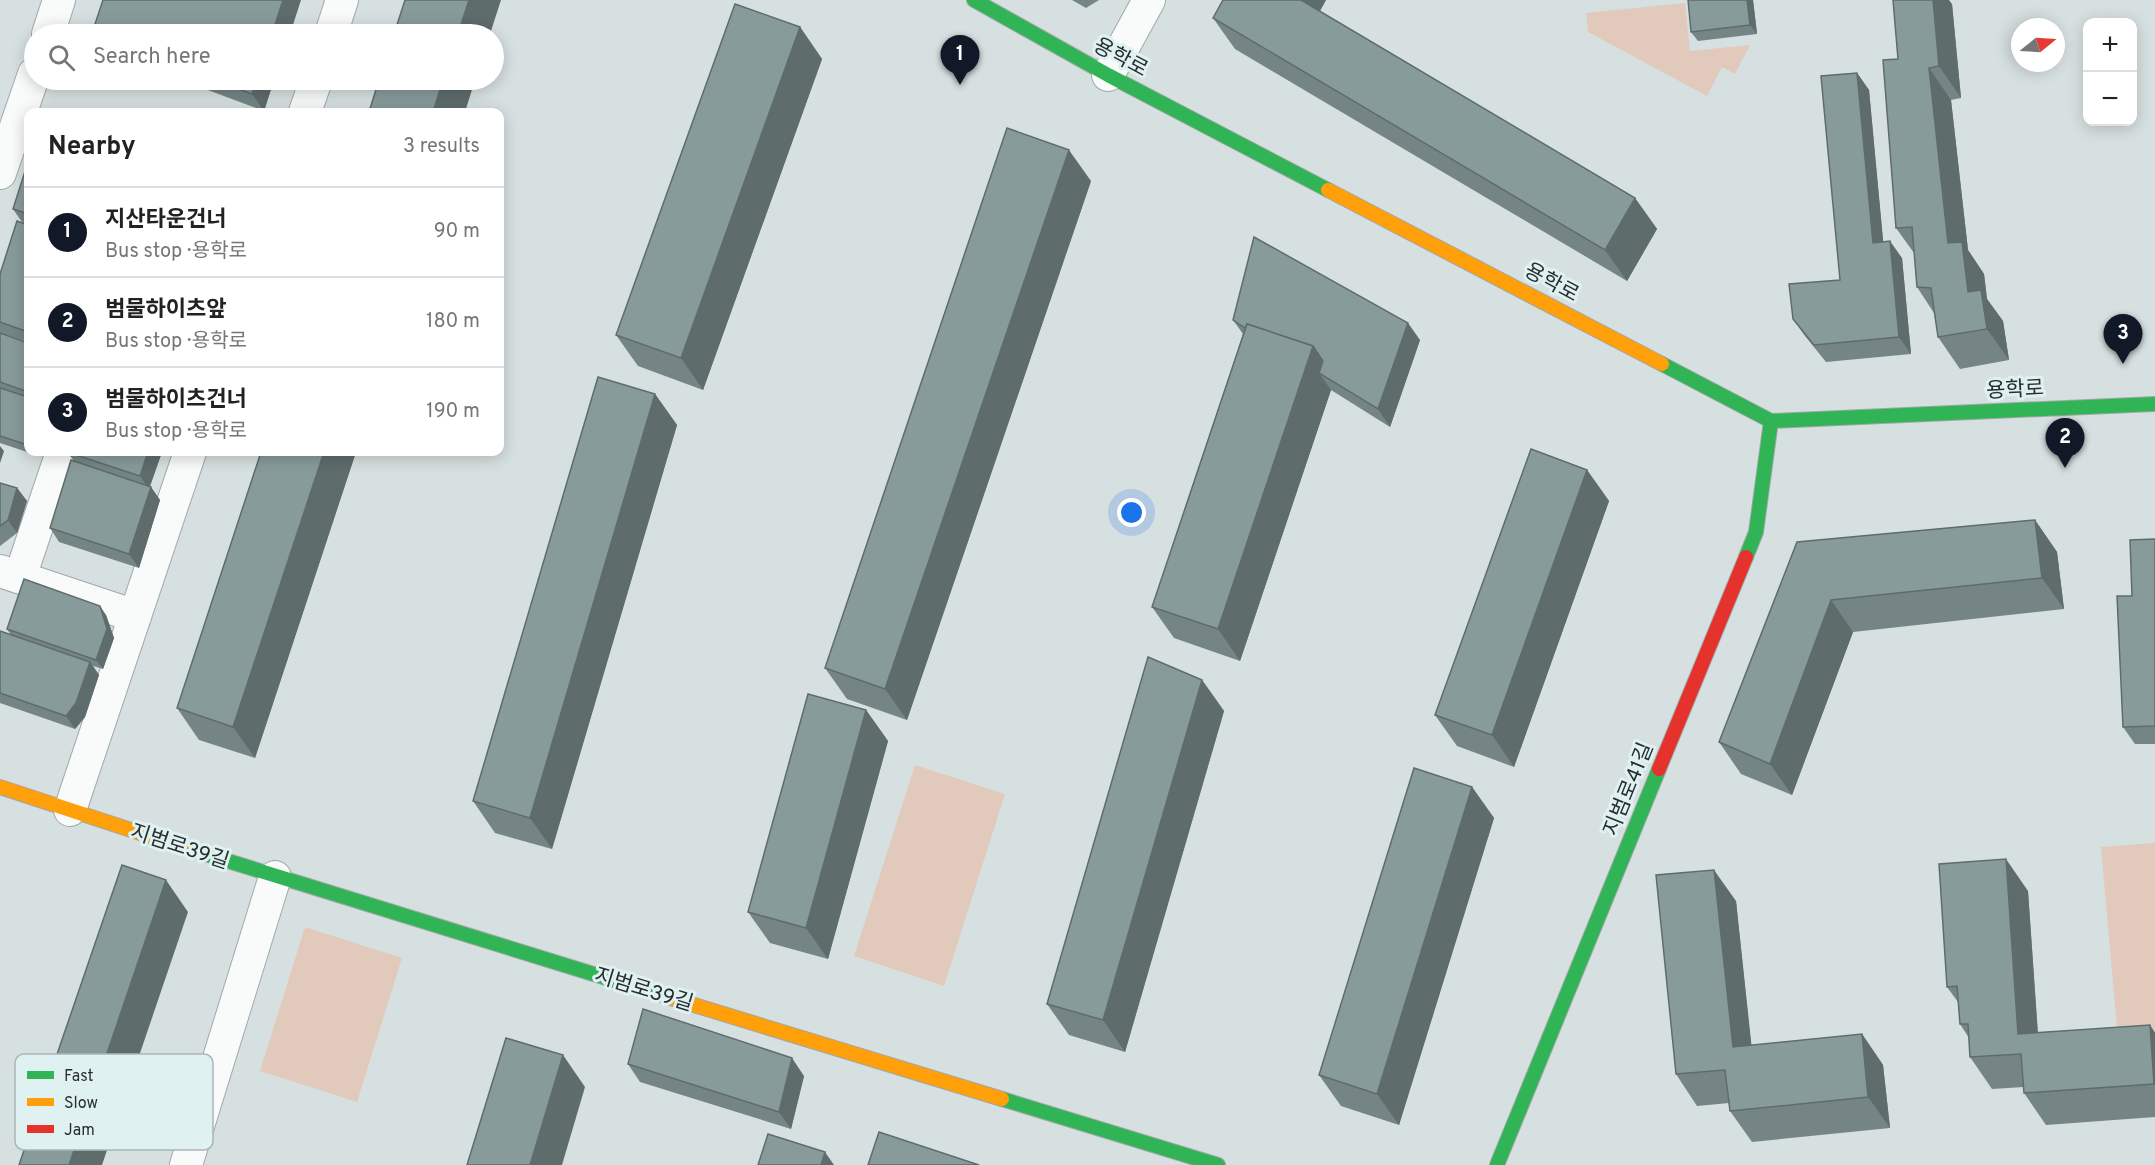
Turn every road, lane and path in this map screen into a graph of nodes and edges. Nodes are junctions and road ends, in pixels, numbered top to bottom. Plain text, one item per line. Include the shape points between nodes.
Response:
1 (60, 0) edge
2 (342, 0) edge
3 (974, 0) edge
4 (1149, 0) edge
5 (52, 24) edge
6 (334, 24) edge
7 (1108, 75) junction
8 (27, 90) edge
9 (312, 90) edge
10 (306, 108) edge
11 (16, 115) edge
12 (0, 173) edge
13 (2155, 404) edge
14 (1771, 421) junction
15 (60, 456) edge
16 (189, 456) edge
17 (10, 574) edge
18 (135, 616) junction
19 (0, 787) edge
20 (70, 810) junction
21 (275, 877) junction
22 (213, 1078) edge
23 (191, 1150) edge
24 (186, 1165) edge
25 (1218, 1165) edge
26 (1497, 1165) edge

1 - 5 street
2 - 6 street
3 - 7 street, 용학로
4 - 7 street
7 - 14 street, 용학로
8 - 11 street
9 - 10 street
11 - 12 street
13 - 14 street, 용학로
14 - 26 street, 지범로41길 via 1756,532
15 - 17 street
16 - 18 street
17 - 18 street
18 - 20 street
19 - 20 street, 지범로39길
20 - 21 street, 지범로39길
21 - 22 street
21 - 25 street, 지범로39길
23 - 24 street

